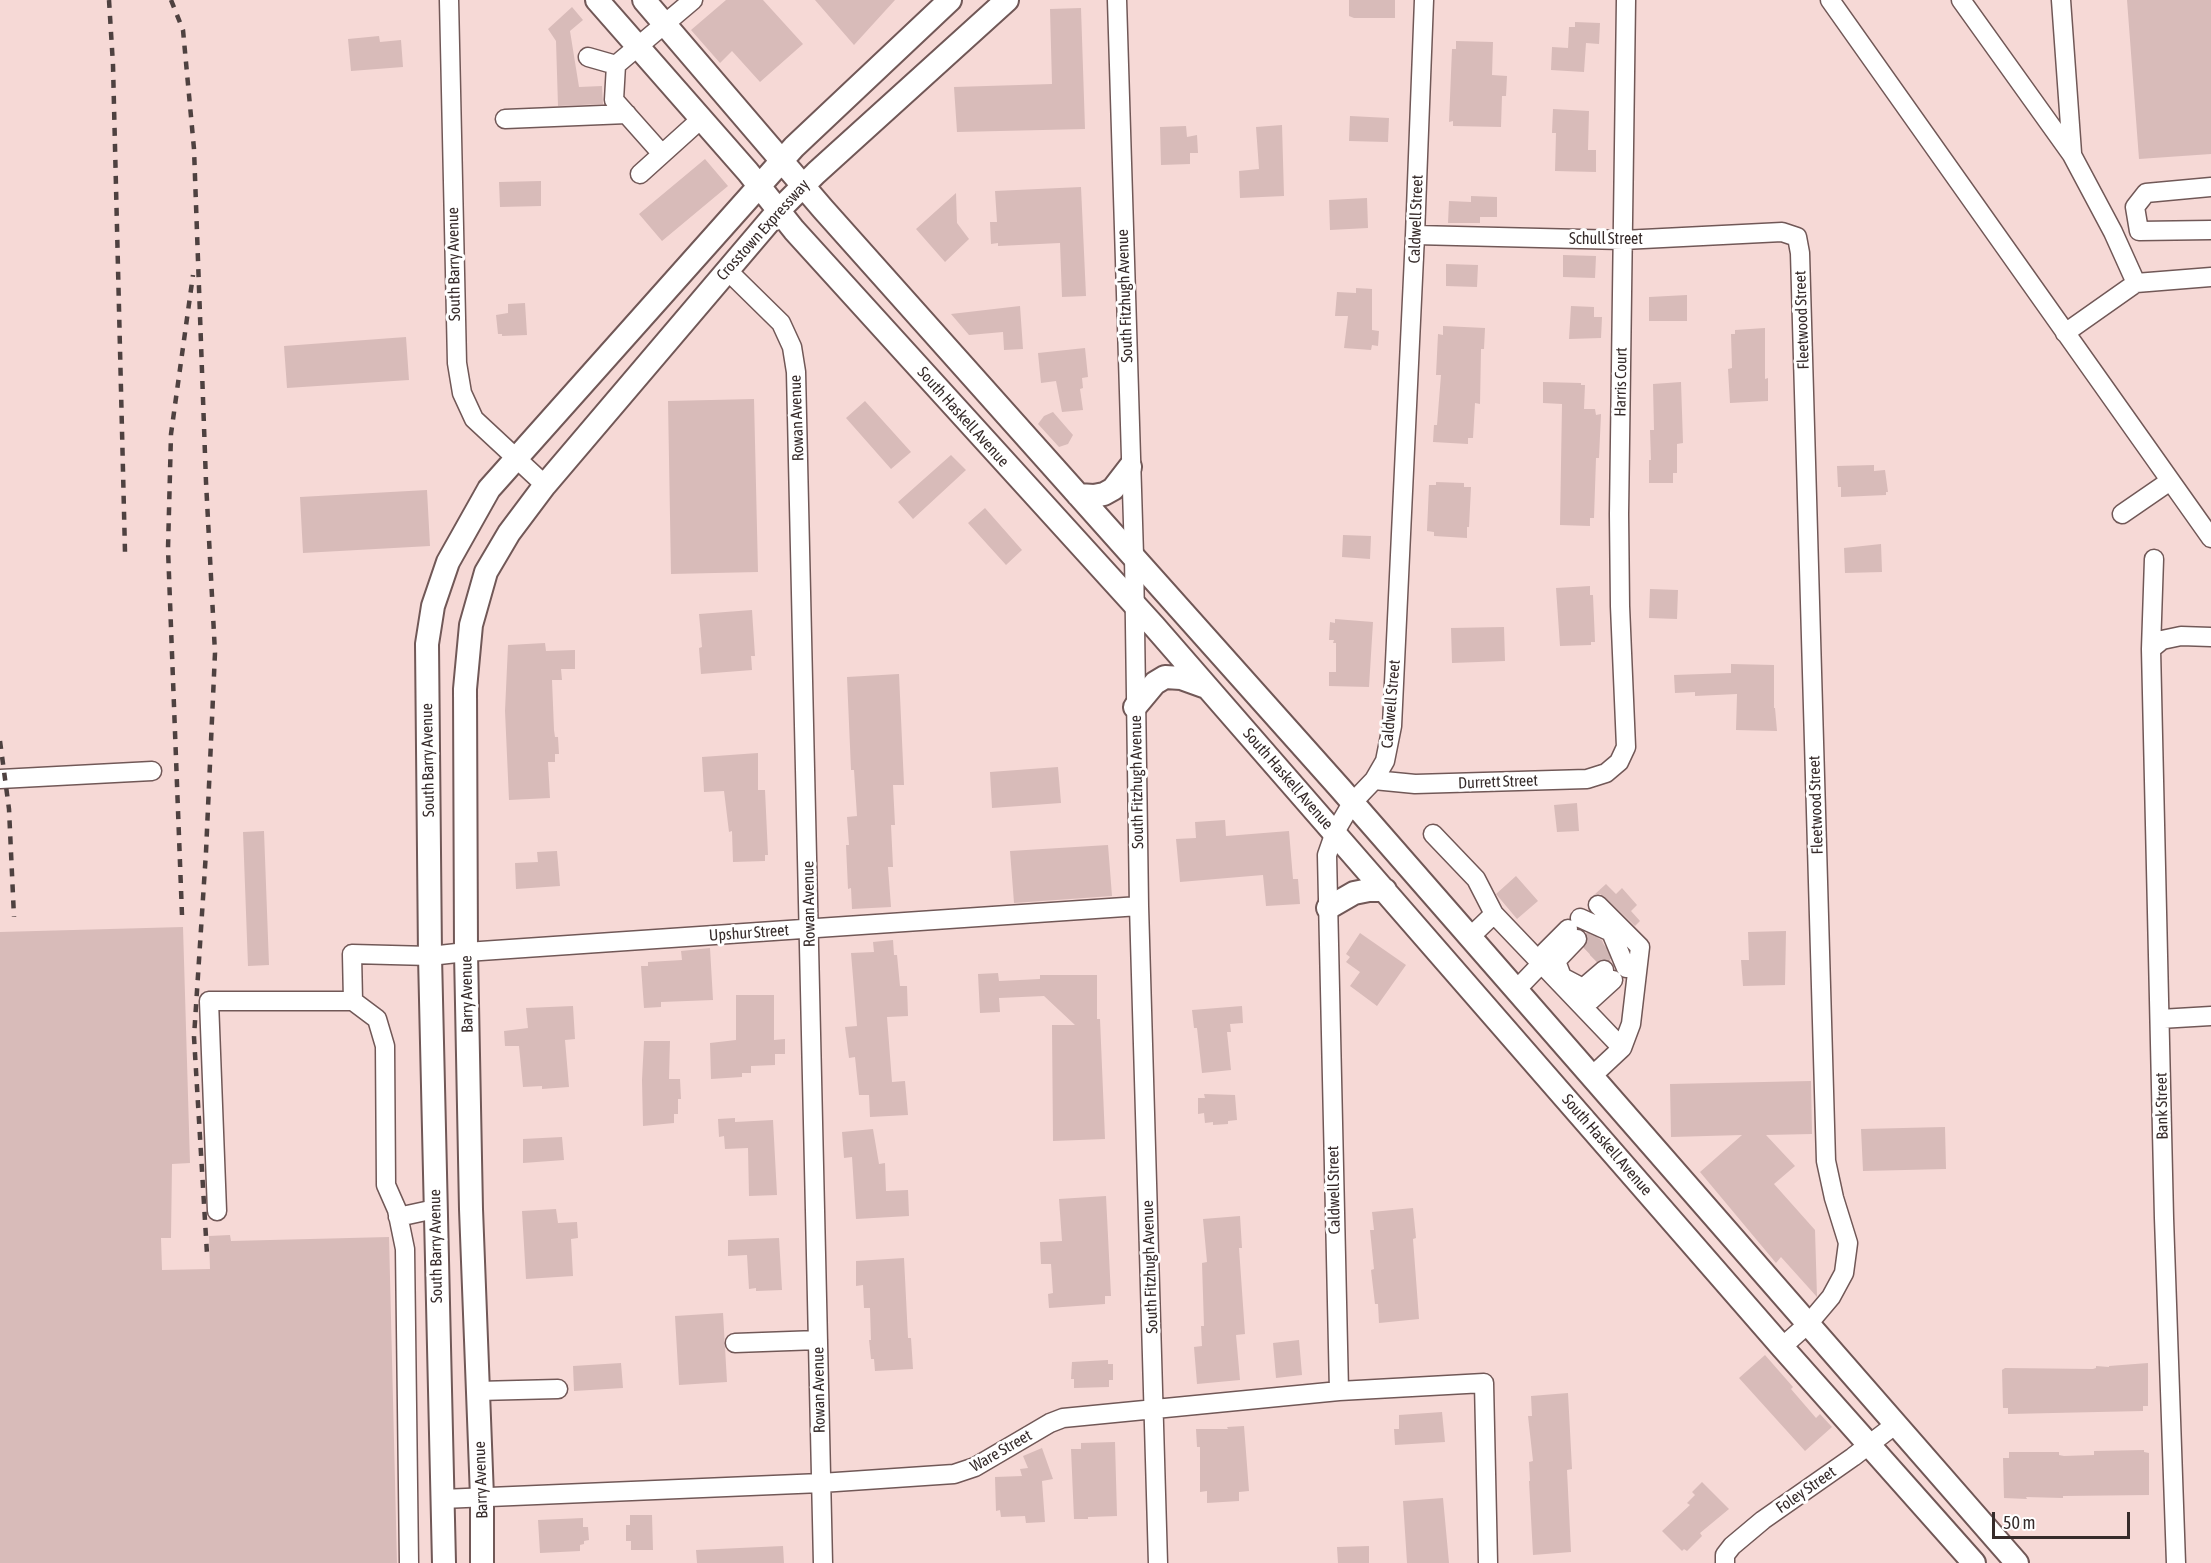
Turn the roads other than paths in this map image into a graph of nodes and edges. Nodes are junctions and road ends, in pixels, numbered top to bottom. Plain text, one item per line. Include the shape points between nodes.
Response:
1 (449, 0) edge
2 (597, 0) edge
3 (644, 0) edge
4 (693, 0) edge
5 (950, 0) edge
6 (1007, 0) edge
7 (1117, 0) edge
8 (1424, 0) edge
9 (1626, 0) edge
10 (1830, 0) edge
11 (1961, 0) edge
12 (2061, 0) edge
13 (665, 24) junction
14 (638, 47) junction
15 (588, 57) dead end
16 (616, 65) junction
17 (627, 114) junction
18 (505, 119) dead end
19 (701, 119) junction
20 (662, 154) junction
21 (2073, 155) junction
22 (782, 160) junction
23 (640, 174) dead end
24 (802, 185) junction
25 (758, 186) junction
26 (2211, 187) edge
27 (778, 211) junction
28 (2211, 230) edge
29 (1415, 235) junction
30 (1797, 237) joint
31 (1623, 240) junction
32 (727, 270) junction
33 (2211, 277) edge
34 (2136, 283) junction
35 (2065, 333) junction
36 (515, 460) junction
37 (1130, 467) junction
38 (2170, 481) junction
39 (545, 485) junction
40 (1078, 495) junction
41 (2122, 514) dead end
42 (2211, 538) edge
43 (1134, 555) junction
44 (2154, 559) dead end
45 (1135, 605) junction
46 (2211, 637) edge
47 (2151, 649) junction
48 (1207, 687) junction
49 (1135, 707) junction
50 (1619, 762) joint
51 (152, 771) dead end
52 (0, 779) edge
53 (1374, 780) junction
54 (1352, 803) junction
55 (1335, 832) junction
56 (1433, 834) dead end
57 (1385, 890) junction
58 (1598, 905) dead end
59 (1139, 906) junction
60 (1328, 908) junction
61 (1494, 914) junction
62 (809, 929) junction
63 (1470, 937) junction
64 (1599, 946) junction
65 (466, 952) junction
66 (430, 956) junction
67 (1542, 963) junction
68 (1560, 979) junction
69 (1516, 990) junction
70 (353, 1001) junction
71 (2211, 1016) edge
72 (2160, 1019) junction
73 (1622, 1048) junction
74 (1593, 1076) junction
75 (435, 1209) junction
76 (471, 1209) junction
77 (217, 1211) dead end
78 (398, 1217) junction
79 (1809, 1323) junction
80 (818, 1340) junction
81 (735, 1343) dead end
82 (1782, 1347) junction
83 (558, 1389) dead end
84 (478, 1391) junction
85 (1339, 1391) junction
86 (1154, 1409) junction
87 (1896, 1424) junction
88 (1868, 1445) junction
89 (821, 1483) junction
90 (482, 1497) junction
91 (442, 1499) junction
92 (409, 1563) edge
93 (444, 1563) edge
94 (482, 1563) edge
95 (823, 1563) edge
96 (1158, 1563) edge
97 (1488, 1563) edge
98 (1725, 1563) edge
99 (1974, 1563) edge
100 (2017, 1563) edge
101 (2176, 1563) edge

1 - 36 street, South Barry Avenue via 457,363 462,393 474,419
2 - 14 main road, South Haskell Avenue
3 - 13 main road, South Haskell Avenue
4 - 13 street
5 - 22 main road, Crosstown Expressway
6 - 24 main road, Crosstown Expressway
7 - 37 street, South Fitzhugh Avenue
8 - 29 street, Caldwell Street
9 - 31 street, Harris Court
10 - 35 street
11 - 21 street
12 - 21 street
13 - 14 street
13 - 22 main road, South Haskell Avenue
14 - 16 street
14 - 19 main road, South Haskell Avenue
15 - 16 street
16 - 17 street via 614,100
17 - 18 street
17 - 20 street
19 - 20 street
19 - 25 main road, South Haskell Avenue
20 - 23 street
21 - 34 street
22 - 24 main road, South Haskell Avenue
22 - 25 main road, Crosstown Expressway
24 - 27 main road, Crosstown Expressway
24 - 40 main road, South Haskell Avenue
25 - 27 main road, South Haskell Avenue
25 - 36 main road, Crosstown Expressway
26 - 28 street via 2146,193 2135,207 2139,231
27 - 32 main road, Crosstown Expressway
27 - 45 main road, South Haskell Avenue
29 - 31 street, Schull Street
29 - 53 street, Caldwell Street via 1392,726 1385,761
30 - 31 street, Schull Street via 1782,232
30 - 79 street, Fleetwood Street via 1826,1161 1848,1243 1844,1273 1831,1297
31 - 50 street, Harris Court via 1618,513 1626,747
32 - 39 main road, Crosstown Expressway
32 - 62 street, Rowan Avenue via 780,323 792,347 796,372
33 - 34 street
34 - 35 street
35 - 38 street
36 - 39 street
36 - 66 main road, South Barry Avenue via 489,489 465,529 448,562 433,606 427,644
37 - 40 main road via 1113,489 1104,494
37 - 43 street, South Fitzhugh Avenue
38 - 41 street
38 - 42 street
39 - 65 main road, Barry Avenue via 486,572 471,626 465,689
40 - 43 main road, South Haskell Avenue
43 - 45 street, South Fitzhugh Avenue
43 - 54 main road, South Haskell Avenue
44 - 47 street, Bank Street
45 - 48 main road, South Haskell Avenue
45 - 49 street, South Fitzhugh Avenue
46 - 47 street via 2181,636 2162,640
47 - 72 street, Bank Street
48 - 49 main road via 1181,678 1165,678 1155,682
48 - 55 main road, South Haskell Avenue
49 - 59 street, South Fitzhugh Avenue
50 - 53 street, Durrett Street via 1606,773 1587,779 1415,784
51 - 52 street
53 - 54 street, Caldwell Street
54 - 55 street, Caldwell Street
54 - 63 main road, South Haskell Avenue
55 - 57 main road, South Haskell Avenue
55 - 60 street, Caldwell Street via 1327,855
56 - 61 street via 1476,879
57 - 60 main road via 1354,893
57 - 82 main road, South Haskell Avenue
58 - 64 street
59 - 62 street, Upshur Street
59 - 86 street, South Fitzhugh Avenue
60 - 85 street, Caldwell Street
61 - 63 street
61 - 67 street
62 - 65 street, Upshur Street
62 - 80 street, Rowan Avenue
63 - 69 main road, South Haskell Avenue
64 - 68 street via 1575,980
64 - 68 street via 1545,952
64 - 68 street via 1591,1000
64 - 73 street via 1640,947 1630,1024
65 - 66 street, Upshur Street
65 - 76 main road, Barry Avenue
66 - 70 street, Upshur Street via 352,954
66 - 75 main road, South Barry Avenue
67 - 68 street
67 - 69 street
68 - 73 street
69 - 74 main road, South Haskell Avenue
70 - 77 street via 209,1001
70 - 78 street via 376,1019 385,1046 386,1185
71 - 72 street
72 - 101 street, Bank Street
73 - 74 street
74 - 79 main road, South Haskell Avenue
75 - 76 main road
75 - 78 street
75 - 91 main road, South Barry Avenue
76 - 84 main road, Barry Avenue
78 - 92 street via 405,1249
79 - 82 street, Fleetwood Street
79 - 87 main road, South Haskell Avenue
80 - 81 street
80 - 89 street, Rowan Avenue
82 - 88 main road, South Haskell Avenue
83 - 84 street
84 - 90 main road, Barry Avenue
85 - 86 street, Ware Street
85 - 97 street, Ware Street via 1484,1383
86 - 89 street, Ware Street via 1064,1418 966,1471
86 - 96 street, South Fitzhugh Avenue
87 - 88 street, Foley Street
87 - 100 main road, South Haskell Avenue
88 - 98 street, Foley Street via 1763,1520 1732,1546
88 - 99 main road, South Haskell Avenue
89 - 90 street, Ware Street
89 - 95 street, Rowan Avenue
90 - 91 street, Ware Street
90 - 94 main road, Barry Avenue
91 - 93 main road, South Barry Avenue

